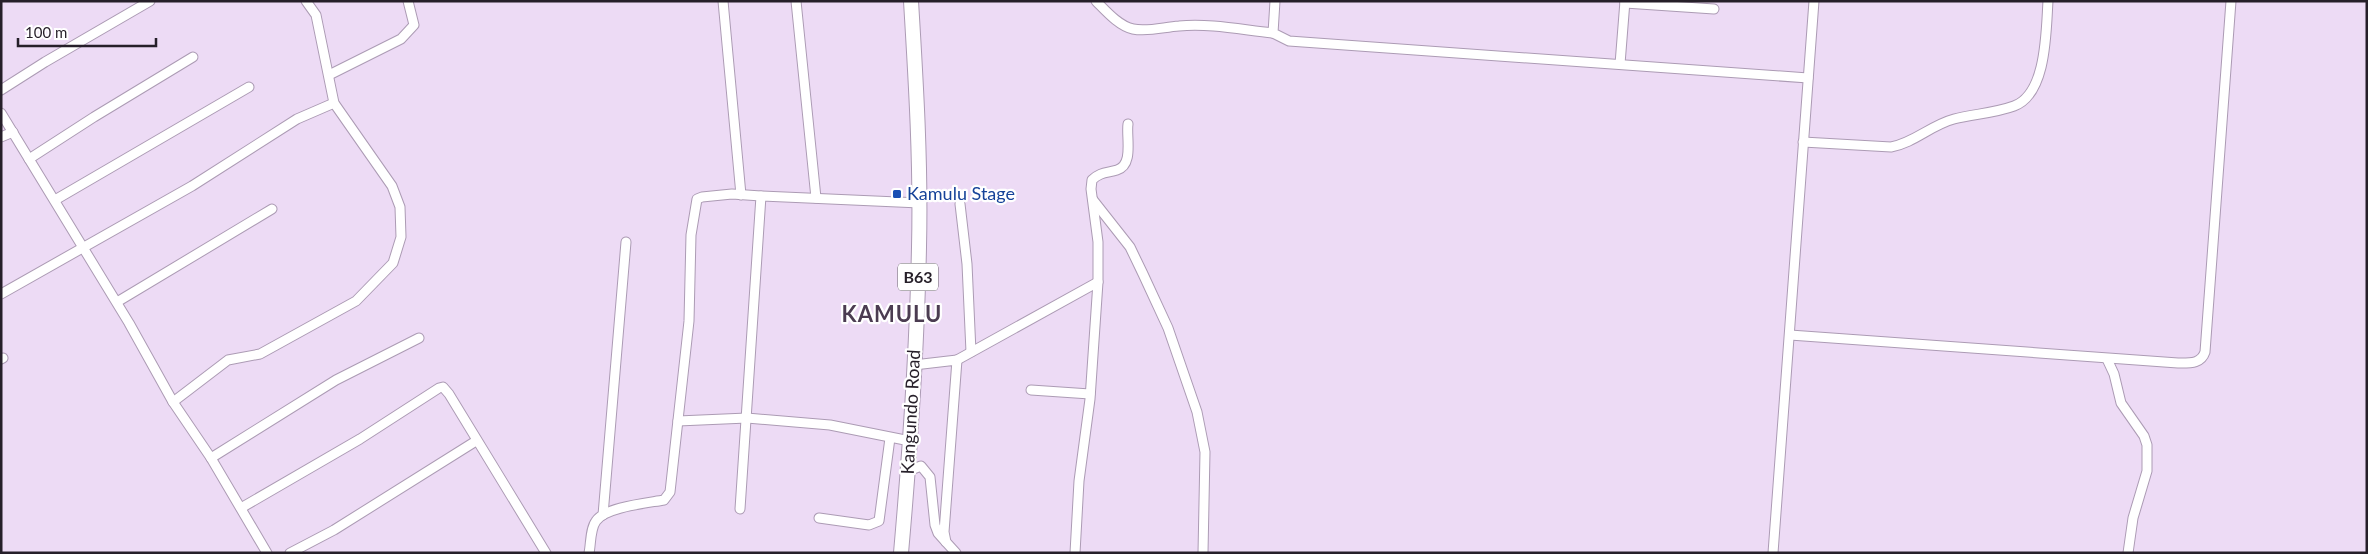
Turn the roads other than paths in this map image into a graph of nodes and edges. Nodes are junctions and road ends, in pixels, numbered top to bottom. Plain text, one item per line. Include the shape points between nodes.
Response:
1 (150, 1) edge
2 (306, 1) edge
3 (408, 1) edge
4 (723, 1) edge
5 (796, 1) edge
6 (911, 1) edge
7 (1096, 1) edge
8 (1275, 1) edge
9 (1814, 1) edge
10 (2048, 1) edge
11 (2231, 1) edge
12 (1625, 2) edge
13 (1714, 9) dead end
14 (1273, 33) junction
15 (193, 57) dead end
16 (1620, 64) junction
17 (329, 75) junction
18 (1808, 78) junction
19 (249, 87) dead end
20 (1, 90) edge
21 (334, 103) junction
22 (1, 113) edge
23 (1128, 124) dead end
24 (13, 132) junction
25 (1, 137) edge
26 (1804, 142) junction
27 (29, 159) junction
28 (741, 195) junction
29 (761, 196) junction
30 (816, 198) junction
31 (1092, 198) junction
32 (54, 200) junction
33 (920, 203) junction
34 (960, 204) dead end
35 (272, 209) dead end
36 (626, 242) dead end
37 (84, 248) junction
38 (1098, 282) junction
39 (1, 294) edge
40 (116, 302) junction
41 (1790, 335) junction
42 (419, 338) dead end
43 (971, 352) junction
44 (2107, 359) junction
45 (957, 360) junction
46 (914, 365) junction
47 (1031, 390) dead end
48 (1090, 394) junction
49 (173, 402) junction
50 (747, 418) junction
51 (678, 421) junction
52 (890, 438) junction
53 (476, 441) junction
54 (910, 441) junction
55 (211, 458) junction
56 (908, 471) junction
57 (241, 508) junction
58 (740, 509) dead end
59 (603, 515) junction
60 (819, 518) dead end
61 (946, 542) junction
62 (267, 553) edge
63 (290, 553) edge
64 (546, 553) edge
65 (589, 553) edge
66 (901, 553) edge
67 (956, 553) edge
68 (1075, 553) edge
69 (1203, 553) edge
70 (1773, 553) edge
71 (2128, 553) edge

1 - 20 street
2 - 17 street via 316,15
3 - 17 street via 414,24 401,39
4 - 28 street
5 - 30 street
6 - 33 highway, Kangundo Road / B63
7 - 14 street via 1115,19 1132,28 1151,30 1199,26
8 - 14 street
9 - 18 street
10 - 26 street via 2039,75 2030,94 2016,106 1953,119 1911,141 1891,147
11 - 44 street via 2203,358 2191,363
12 - 13 street
12 - 16 street
14 - 16 street via 1289,42
15 - 27 street
16 - 18 street
17 - 21 street
18 - 26 street
19 - 32 street
21 - 37 street via 277,130 192,186
21 - 49 street via 392,186 400,207 401,236 393,263 356,300 260,354 228,360
22 - 24 street
23 - 31 street via 1128,150 1124,164 1120,169 1099,173 1092,180
24 - 25 street
24 - 27 street
26 - 41 street
27 - 32 street
28 - 29 street
28 - 51 street via 702,197 695,204 689,321
29 - 30 street
29 - 50 street
30 - 33 street
31 - 38 street via 1098,242
31 - 69 street via 1130,247 1168,328 1197,412 1205,452
32 - 37 street
33 - 46 highway, Kangundo Road / B63
34 - 43 street via 967,264
35 - 40 street
36 - 59 street
37 - 39 street
37 - 40 street
38 - 43 street
38 - 48 street
40 - 49 street
41 - 44 street
41 - 70 street
42 - 55 street via 336,380
43 - 45 street
44 - 71 street via 2121,403 2147,445 2147,471 2133,518
45 - 46 street
45 - 61 street via 944,532
46 - 54 highway, Kangundo Road / B63
47 - 48 street
48 - 68 street via 1079,481
49 - 55 street
50 - 51 street
50 - 52 street via 830,425
50 - 58 street
51 - 59 street via 668,497
52 - 54 street
52 - 60 street via 879,521 869,525
53 - 57 street via 446,388 439,388 360,440
53 - 63 street via 342,525
53 - 64 street
54 - 56 highway, Kangundo Road / B63
55 - 57 street
56 - 61 street via 921,466 930,477 935,526
56 - 66 highway, Kangundo Road / B63
57 - 62 street
59 - 65 street via 596,521
61 - 67 street

